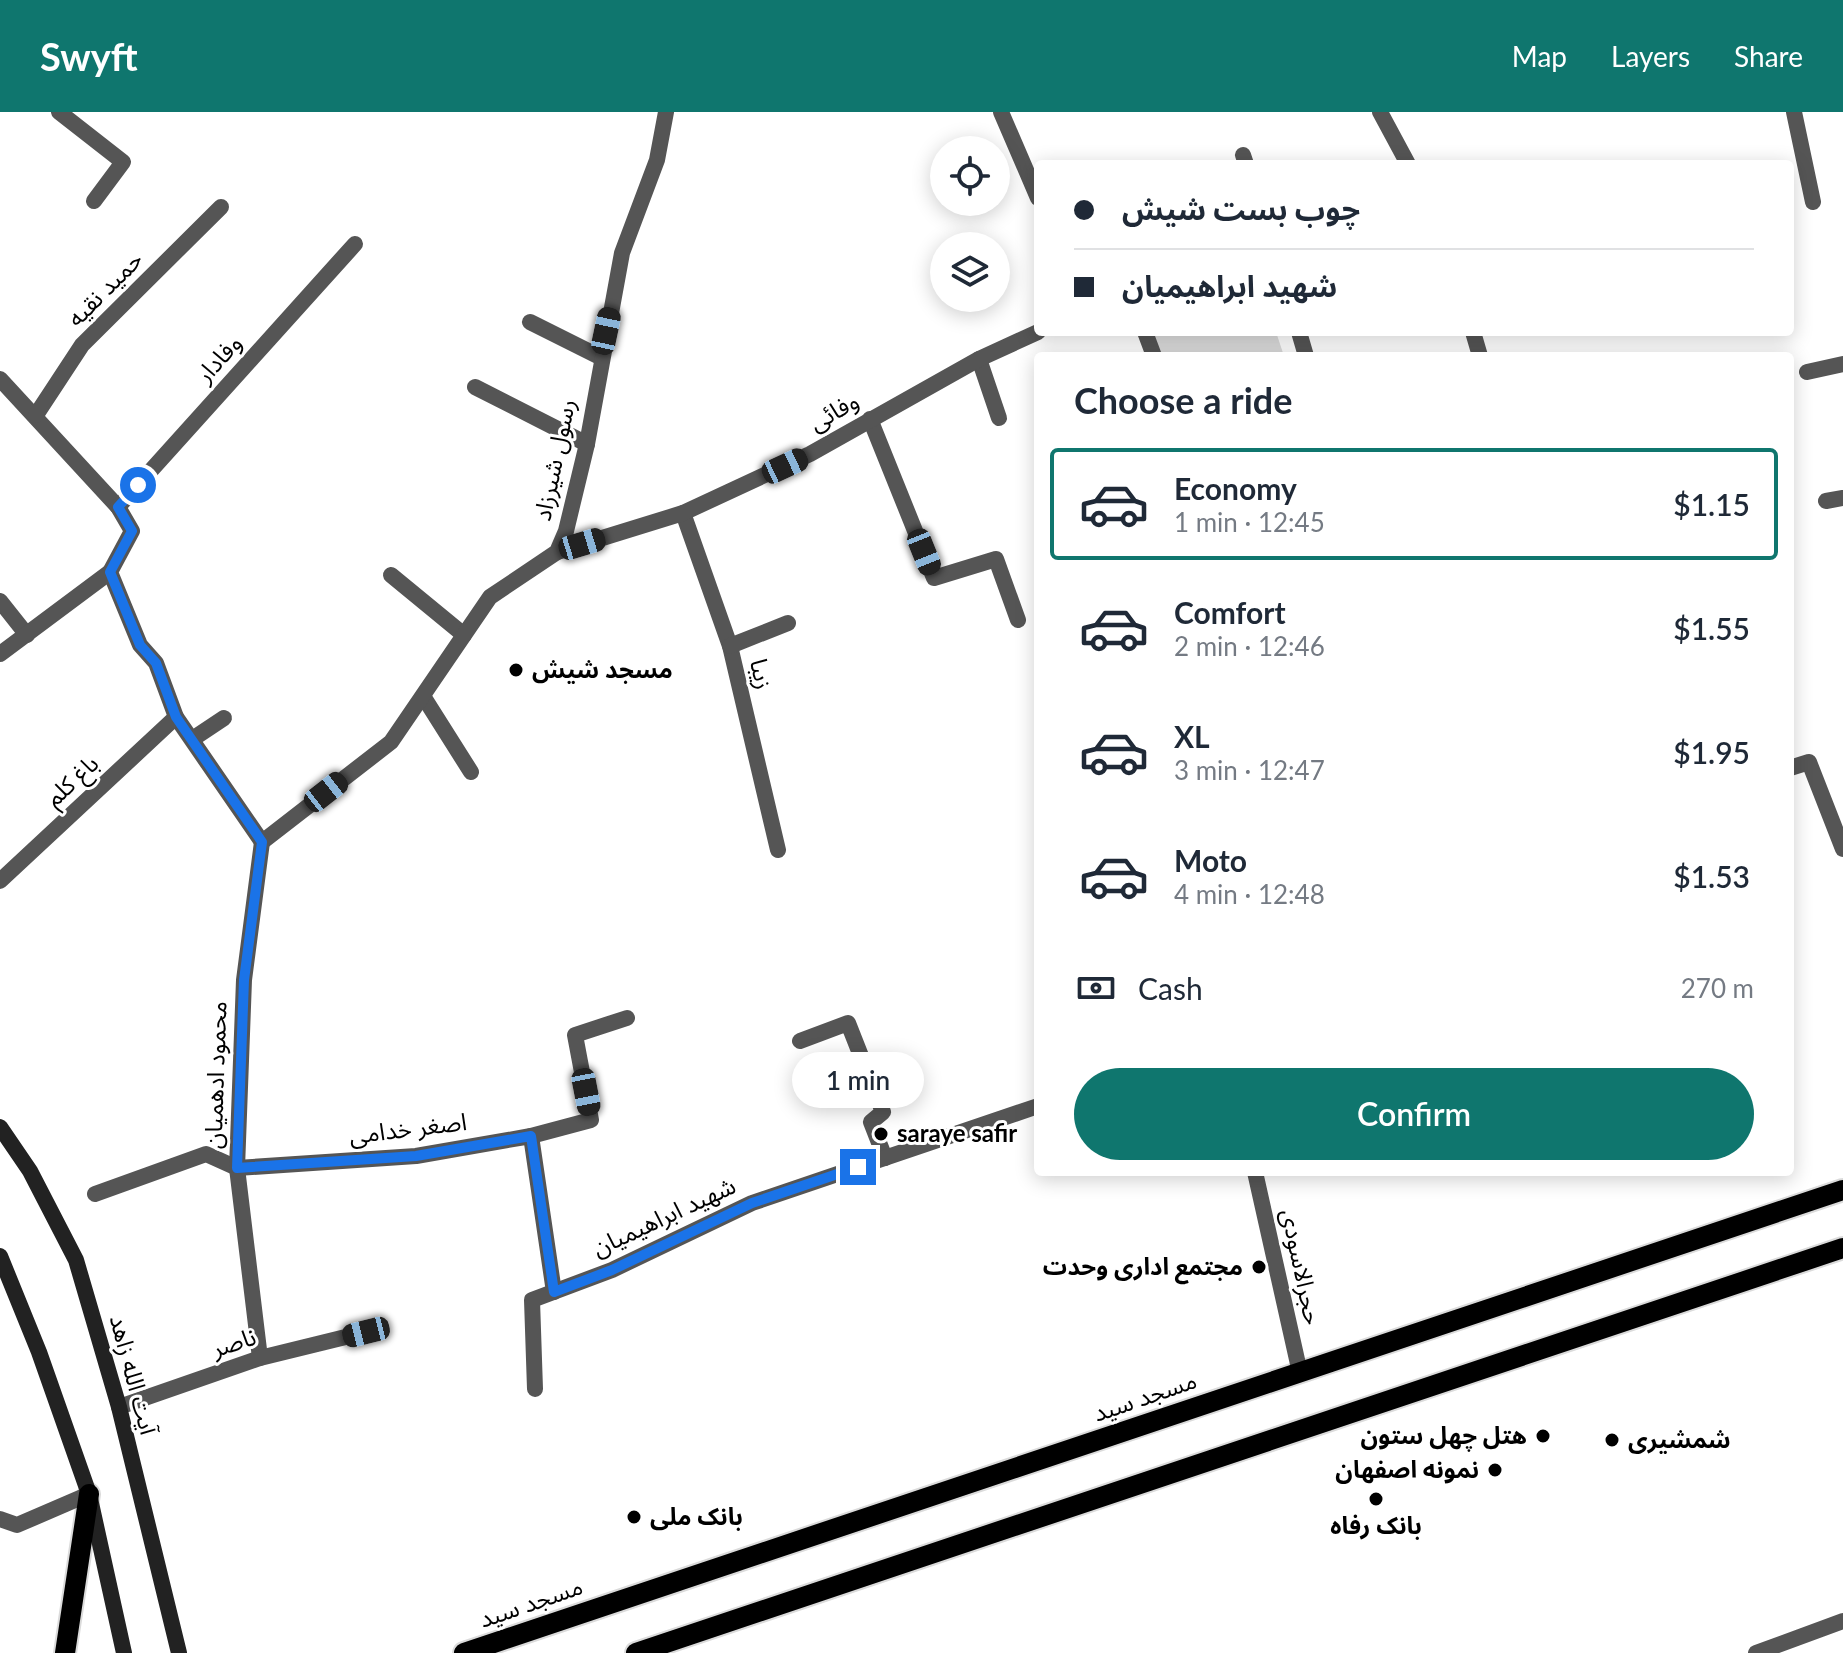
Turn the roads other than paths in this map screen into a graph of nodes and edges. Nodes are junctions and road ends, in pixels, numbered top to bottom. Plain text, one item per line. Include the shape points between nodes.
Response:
1 (59, 112) edge
2 (666, 112) edge
3 (1380, 112) edge
4 (1794, 112) edge
5 (1006, 113) edge
6 (1406, 160) edge
7 (1034, 187) edge
8 (94, 201) dead end
9 (1813, 202) dead end
10 (221, 207) dead end
11 (355, 244) dead end
12 (530, 322) dead end
13 (1034, 334) edge
14 (600, 357) junction
15 (979, 359) junction
16 (1843, 364) edge
17 (1807, 372) dead end
18 (0, 379) edge
19 (475, 387) dead end
20 (36, 415) junction
21 (999, 418) dead end
22 (870, 419) junction
23 (587, 444) junction
24 (118, 507) junction
25 (683, 513) junction
26 (557, 552) junction
27 (110, 572) junction
28 (391, 575) dead end
29 (0, 601) edge
30 (1018, 620) dead end
31 (788, 623) dead end
32 (27, 635) junction
33 (464, 635) junction
34 (730, 646) junction
35 (0, 654) edge
36 (423, 696) junction
37 (176, 717) junction
38 (224, 718) dead end
39 (194, 738) junction
40 (1794, 767) edge
41 (471, 772) dead end
42 (1842, 839) edge
43 (262, 842) junction
44 (778, 850) dead end
45 (0, 881) edge
46 (627, 1018) dead end
47 (800, 1041) dead end
48 (1034, 1107) edge
49 (0, 1127) edge
50 (531, 1136) junction
51 (885, 1158) junction
52 (237, 1168) junction
53 (1256, 1176) edge
54 (1843, 1190) edge
55 (95, 1194) dead end
56 (1843, 1248) edge
57 (0, 1256) edge
58 (554, 1292) junction
59 (366, 1332) dead end
60 (260, 1358) junction
61 (1300, 1373) junction
62 (535, 1389) dead end
63 (119, 1407) junction
64 (89, 1494) junction
65 (0, 1519) edge
66 (1843, 1621) edge
67 (65, 1653) edge
68 (124, 1653) edge
69 (179, 1653) edge
70 (464, 1653) edge
71 (636, 1653) edge
72 (1756, 1653) edge

1 - 8 street via 123,162
2 - 14 street, رسول شیرزاد via 657,160 622,253
3 - 6 street
4 - 9 street
5 - 7 street
10 - 20 street, حمید نقیه via 82,345
11 - 24 street, وفادار
12 - 14 street
13 - 15 street, وفائی
14 - 23 street, رسول شیرزاد
15 - 21 street
15 - 22 street, وفائی
16 - 17 street
18 - 20 street
19 - 23 street
20 - 24 street
22 - 25 street, وفائی via 810,454
22 - 30 street via 934,578 996,559
23 - 26 street, رسول شیرزاد
24 - 27 street via 132,531
25 - 26 street, وفائی
25 - 34 street, زیبا
26 - 33 street, رسول شیرزاد via 490,597
27 - 32 street
27 - 37 street via 140,645 156,663
28 - 33 street
29 - 32 street
31 - 34 street
32 - 35 street
33 - 36 street, رسول شیرزاد
34 - 44 street, زیبا
36 - 41 street
36 - 43 street, رسول شیرزاد via 391,742
37 - 39 street
37 - 45 street, باغ کلم
38 - 39 street
39 - 43 street
40 - 42 street via 1809,762
43 - 52 street, محمود ادهمیان via 244,980
46 - 50 street, اصغر خدامی via 575,1035 591,1120
47 - 51 street via 848,1023 883,1112 871,1122
48 - 51 street, شهید ابراهیمیان
49 - 63 main road, آیت الله زاهد via 30,1171 76,1260
50 - 52 street, اصغر خدامی via 416,1156
50 - 58 street
51 - 58 street, شهید ابراهیمیان via 752,1203
52 - 55 street, اصغر خدامی via 206,1154
52 - 60 street, محمود ادهمیان
53 - 61 street, حجرالاسودی
54 - 61 main road, مسجد سید
56 - 71 main road
57 - 64 main road
58 - 62 street, شهید ابراهیمیان via 532,1300
59 - 60 street, ناصر
60 - 63 street, ناصر
61 - 70 main road, مسجد سید
63 - 69 main road, آیت الله زاهد
64 - 65 street via 17,1525
64 - 67 main road
64 - 68 main road
66 - 72 street

